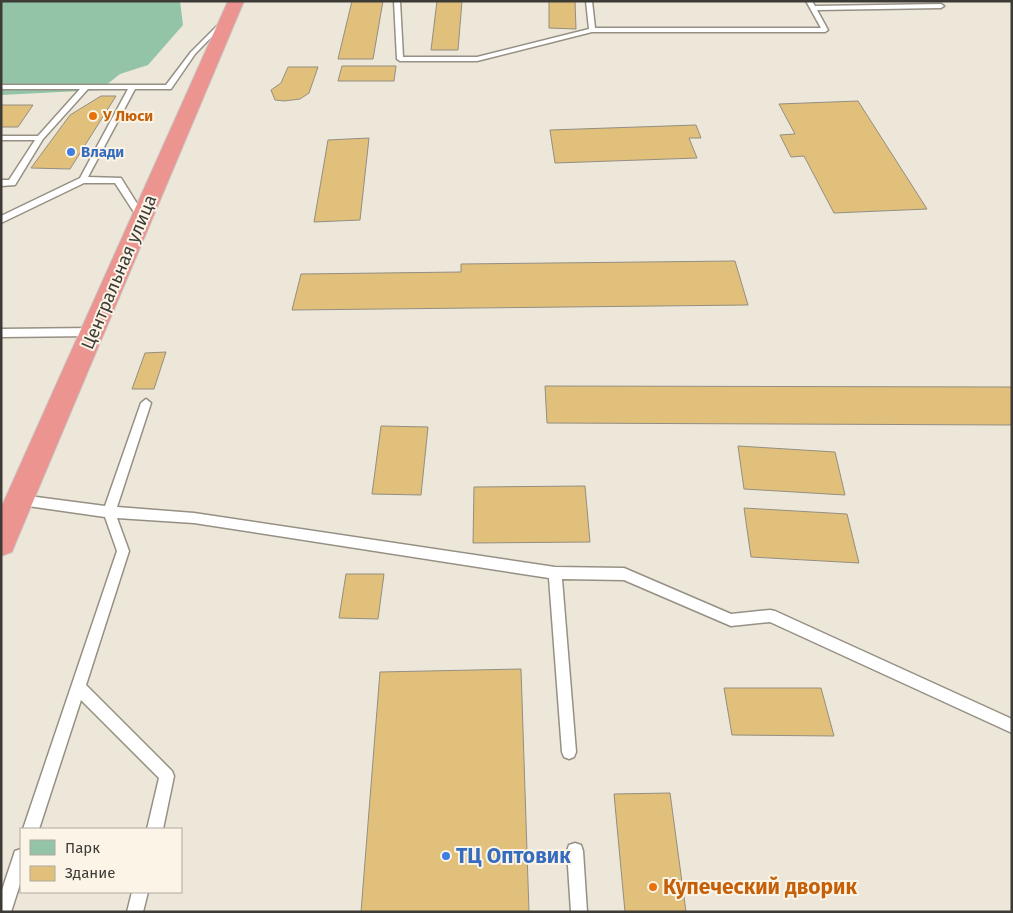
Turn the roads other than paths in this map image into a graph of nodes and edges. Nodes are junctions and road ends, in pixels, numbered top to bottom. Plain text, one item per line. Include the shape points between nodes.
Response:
1 (397, 1) edge
2 (589, 1) edge
3 (811, 4) edge
4 (941, 6) dead end
5 (233, 8) edge
6 (592, 30) junction
7 (1, 87) edge
8 (86, 87) junction
9 (133, 87) junction
10 (1, 138) edge
11 (40, 138) junction
12 (84, 180) junction
13 (1, 183) edge
14 (142, 218) junction
15 (1, 220) edge
16 (94, 332) junction
17 (1, 333) edge
18 (146, 402) dead end
19 (21, 500) junction
20 (109, 512) junction
21 (1, 542) edge
22 (555, 573) junction
23 (78, 687) junction
24 (1012, 726) edge
25 (569, 752) dead end
26 (31, 828) edge
27 (154, 828) edge
28 (574, 851) dead end
29 (20, 860) edge
30 (140, 893) edge
31 (3, 912) edge
32 (135, 912) edge
33 (579, 912) edge

1 - 6 lane via 400,60 477,60
2 - 6 lane
3 - 4 lane
3 - 6 lane via 825,30
5 - 9 lane via 168,86
5 - 14 highway, Центральная улица
7 - 8 lane
8 - 9 lane
8 - 11 lane
9 - 12 lane
10 - 11 lane
11 - 13 lane via 12,183
12 - 14 lane via 118,180
12 - 15 lane
14 - 16 highway, Центральная улица
16 - 17 lane
16 - 19 highway, Центральная улица
18 - 20 lane
19 - 20 lane
19 - 21 highway, Центральная улица
20 - 22 lane via 194,518
20 - 23 lane via 123,551
22 - 24 lane via 624,574 731,620 770,616
22 - 25 lane
23 - 26 lane
23 - 27 lane via 167,776
28 - 33 lane
29 - 31 lane
30 - 32 lane

